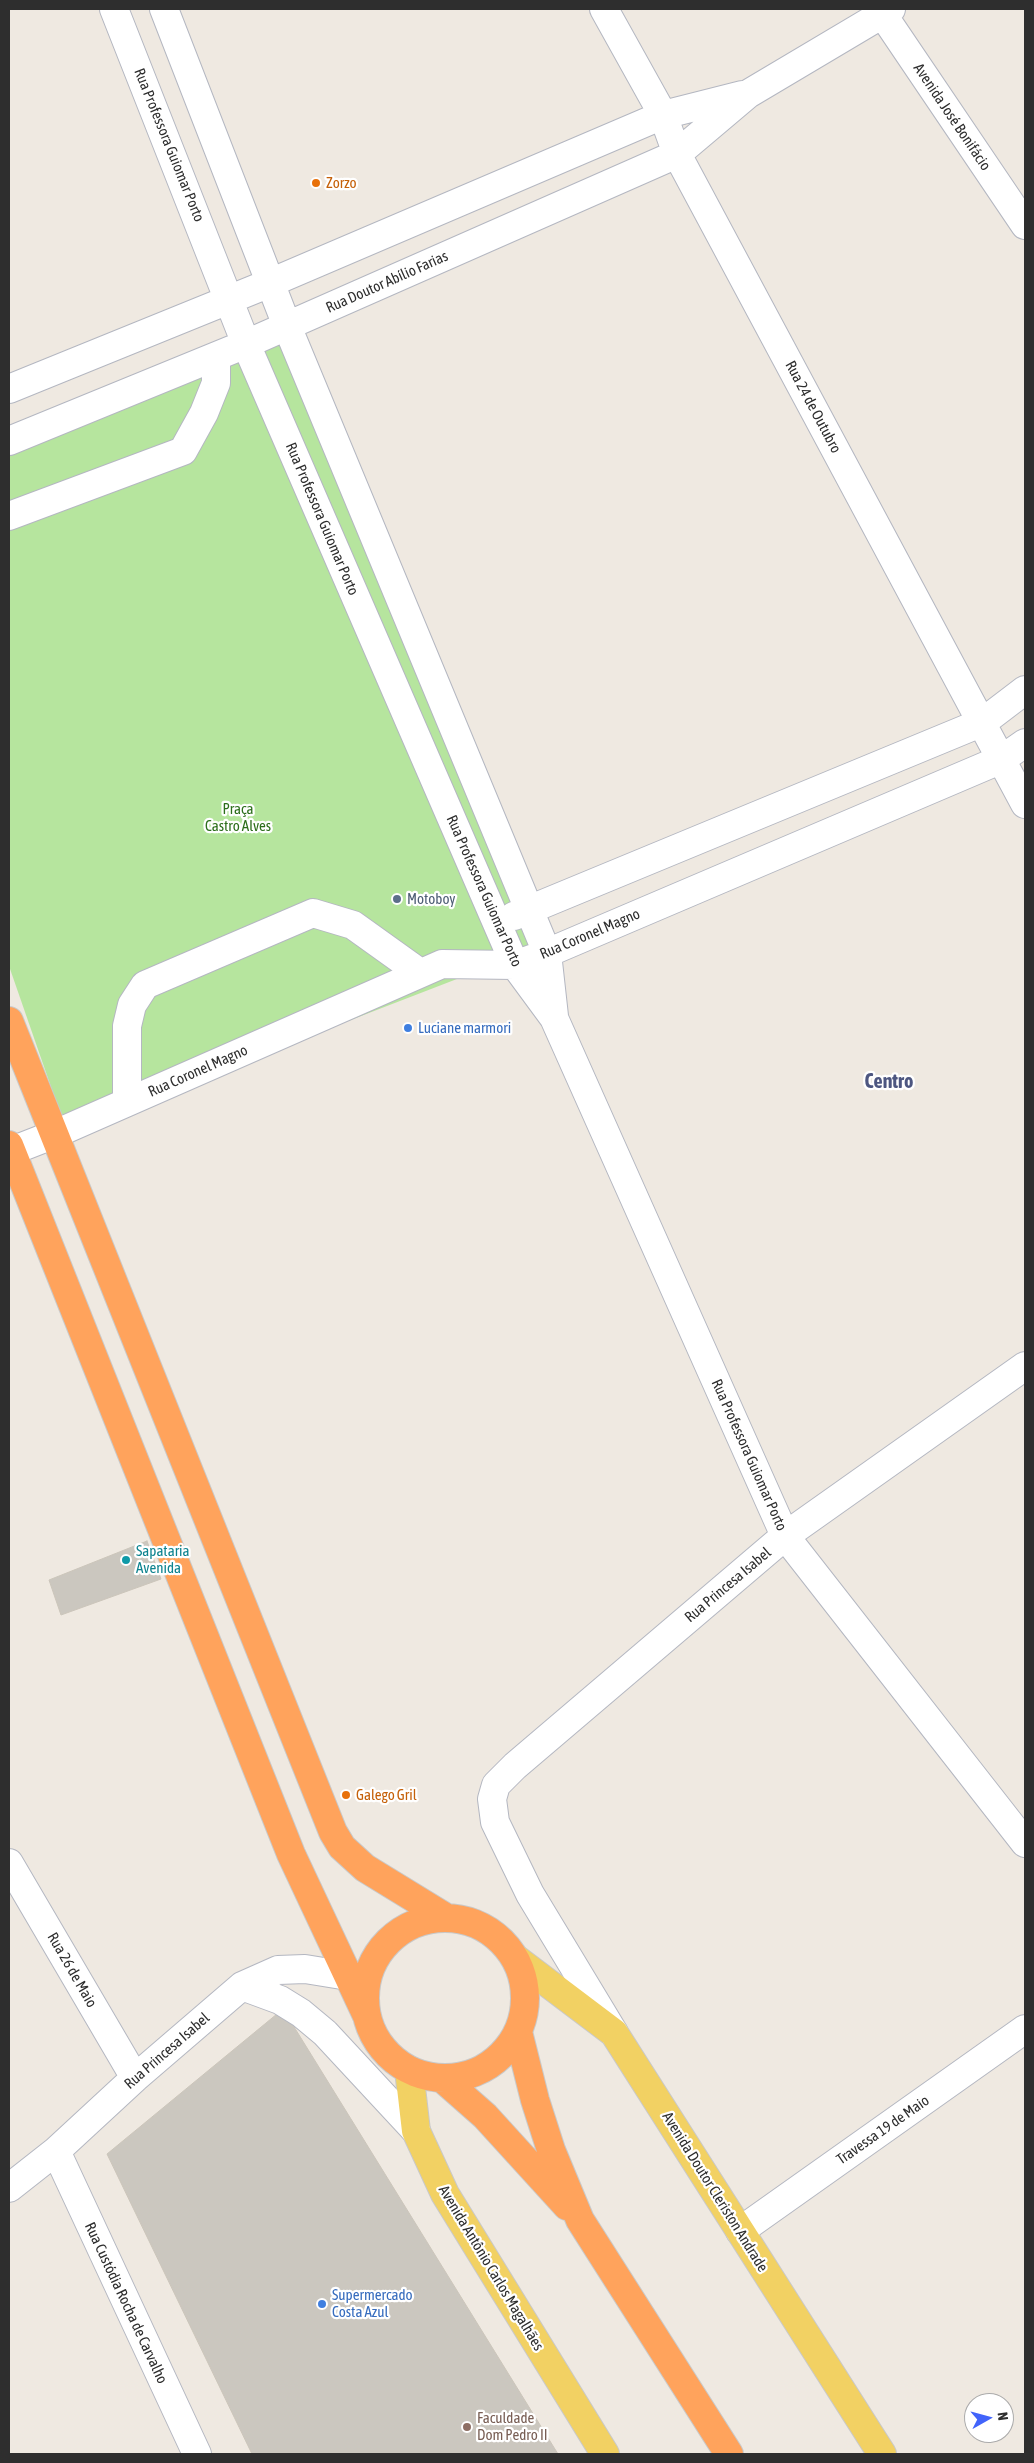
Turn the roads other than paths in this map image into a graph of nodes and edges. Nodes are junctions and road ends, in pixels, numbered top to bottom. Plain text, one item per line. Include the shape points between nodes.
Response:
1 (114, 9) edge
2 (164, 9) edge
3 (604, 9) edge
4 (884, 11) edge
5 (748, 94) junction
6 (663, 115) junction
7 (677, 154) junction
8 (1025, 225) edge
9 (270, 283) junction
10 (230, 298) junction
11 (287, 326) junction
12 (246, 344) junction
13 (216, 357) junction
14 (9, 390) edge
15 (9, 441) edge
16 (9, 516) edge
17 (1025, 690) edge
18 (982, 722) junction
19 (1025, 743) edge
20 (1002, 760) junction
21 (1025, 804) edge
22 (530, 909) junction
23 (497, 923) junction
24 (547, 953) junction
25 (515, 965) junction
26 (420, 973) junction
27 (554, 1018) junction
28 (9, 1021) edge
29 (126, 1102) junction
30 (55, 1134) junction
31 (10, 1149) edge
32 (1025, 1366) edge
33 (785, 1536) junction
34 (1025, 1843) edge
35 (9, 1863) edge
36 (444, 1916) junction
37 (516, 1959) junction
38 (348, 1976) junction
39 (242, 1986) junction
40 (367, 2016) junction
41 (1025, 2029) edge
42 (518, 2032) junction
43 (614, 2033) junction
44 (409, 2070) junction
45 (135, 2078) junction
46 (443, 2079) junction
47 (416, 2131) junction
48 (56, 2151) junction
49 (9, 2188) edge
50 (580, 2220) junction
51 (740, 2232) junction
52 (197, 2454) edge
53 (605, 2454) edge
54 (729, 2454) edge
55 (882, 2454) edge

1 - 10 street, Rua Professora Guiomar Porto
2 - 9 street, Rua Professora Guiomar Porto
3 - 6 street, Rua 24 de Outubro
4 - 5 street, Rua Doutor Abílio Farias
4 - 8 street, Avenida José Bonifácio
5 - 6 street, Rua Doutor Abílio Farias
5 - 7 street, Rua Doutor Abílio Farias
6 - 7 street, Rua 24 de Outubro
6 - 9 street, Rua Doutor Abílio Farias
7 - 11 street, Rua Doutor Abílio Farias
7 - 18 street, Rua 24 de Outubro
9 - 10 street, Rua Doutor Abílio Farias
9 - 11 street, Rua Professora Guiomar Porto
10 - 12 street, Rua Professora Guiomar Porto
10 - 14 street, Rua Doutor Abílio Farias
11 - 12 street, Rua Doutor Abílio Farias
11 - 22 street, Rua Professora Guiomar Porto
12 - 13 street, Rua Doutor Abílio Farias
12 - 23 street, Rua Professora Guiomar Porto
13 - 15 street, Rua Doutor Abílio Farias
13 - 16 street via 216,383 183,451
17 - 18 street
18 - 20 street, Rua 24 de Outubro
18 - 22 street
19 - 20 street, Rua Coronel Magno
20 - 21 street, Rua 24 de Outubro
20 - 24 street, Rua Coronel Magno
22 - 23 street
22 - 24 street, Rua Professora Guiomar Porto
23 - 25 street, Rua Professora Guiomar Porto
24 - 25 street, Rua Coronel Magno
24 - 27 street, Rua Professora Guiomar Porto
25 - 26 street, Rua Coronel Magno via 442,964
25 - 27 street, Rua Professora Guiomar Porto
26 - 29 street, Rua Coronel Magno
26 - 29 street via 353,925 313,913 145,985 132,1005 127,1026
27 - 33 street, Rua Professora Guiomar Porto
28 - 30 highway
29 - 30 street, Rua Coronel Magno
30 - 31 street, Rua Coronel Magno
30 - 36 highway via 333,1832 353,1858
31 - 38 highway via 291,1854
32 - 33 street, Rua Princesa Isabel
33 - 34 street, Rua Professora Guiomar Porto
33 - 43 street, Rua Princesa Isabel via 514,1766 496,1785 492,1798 494,1822 530,1894
35 - 45 street, Rua 26 de Maio
36 - 37 highway via 486,1928
36 - 40 highway via 421,1921 400,1931 382,1947 370,1968 365,1991
37 - 42 highway via 524,1983 525,2008
37 - 43 main road, Avenida Doutor Cleriston Andrade
38 - 39 street, Rua Princesa Isabel via 305,1969 278,1970
38 - 40 highway
39 - 45 street, Rua Princesa Isabel
39 - 47 street via 280,2000 301,2013 325,2033
40 - 44 highway via 382,2047 394,2061
41 - 51 street, Travessa 19 de Maio
42 - 46 highway via 504,2053 484,2068 461,2077
42 - 50 highway via 551,2150
43 - 51 main road, Avenida Doutor Cleriston Andrade
44 - 46 highway
44 - 47 main road, Avenida Antônio Carlos Magalhães
45 - 48 street, Rua Princesa Isabel
46 - 50 highway via 485,2116
47 - 53 main road, Avenida Antônio Carlos Magalhães via 445,2194
48 - 49 street, Rua Princesa Isabel
48 - 52 street, Rua Custódia Rocha de Carvalho
50 - 54 highway
51 - 55 main road, Avenida Doutor Cleriston Andrade

